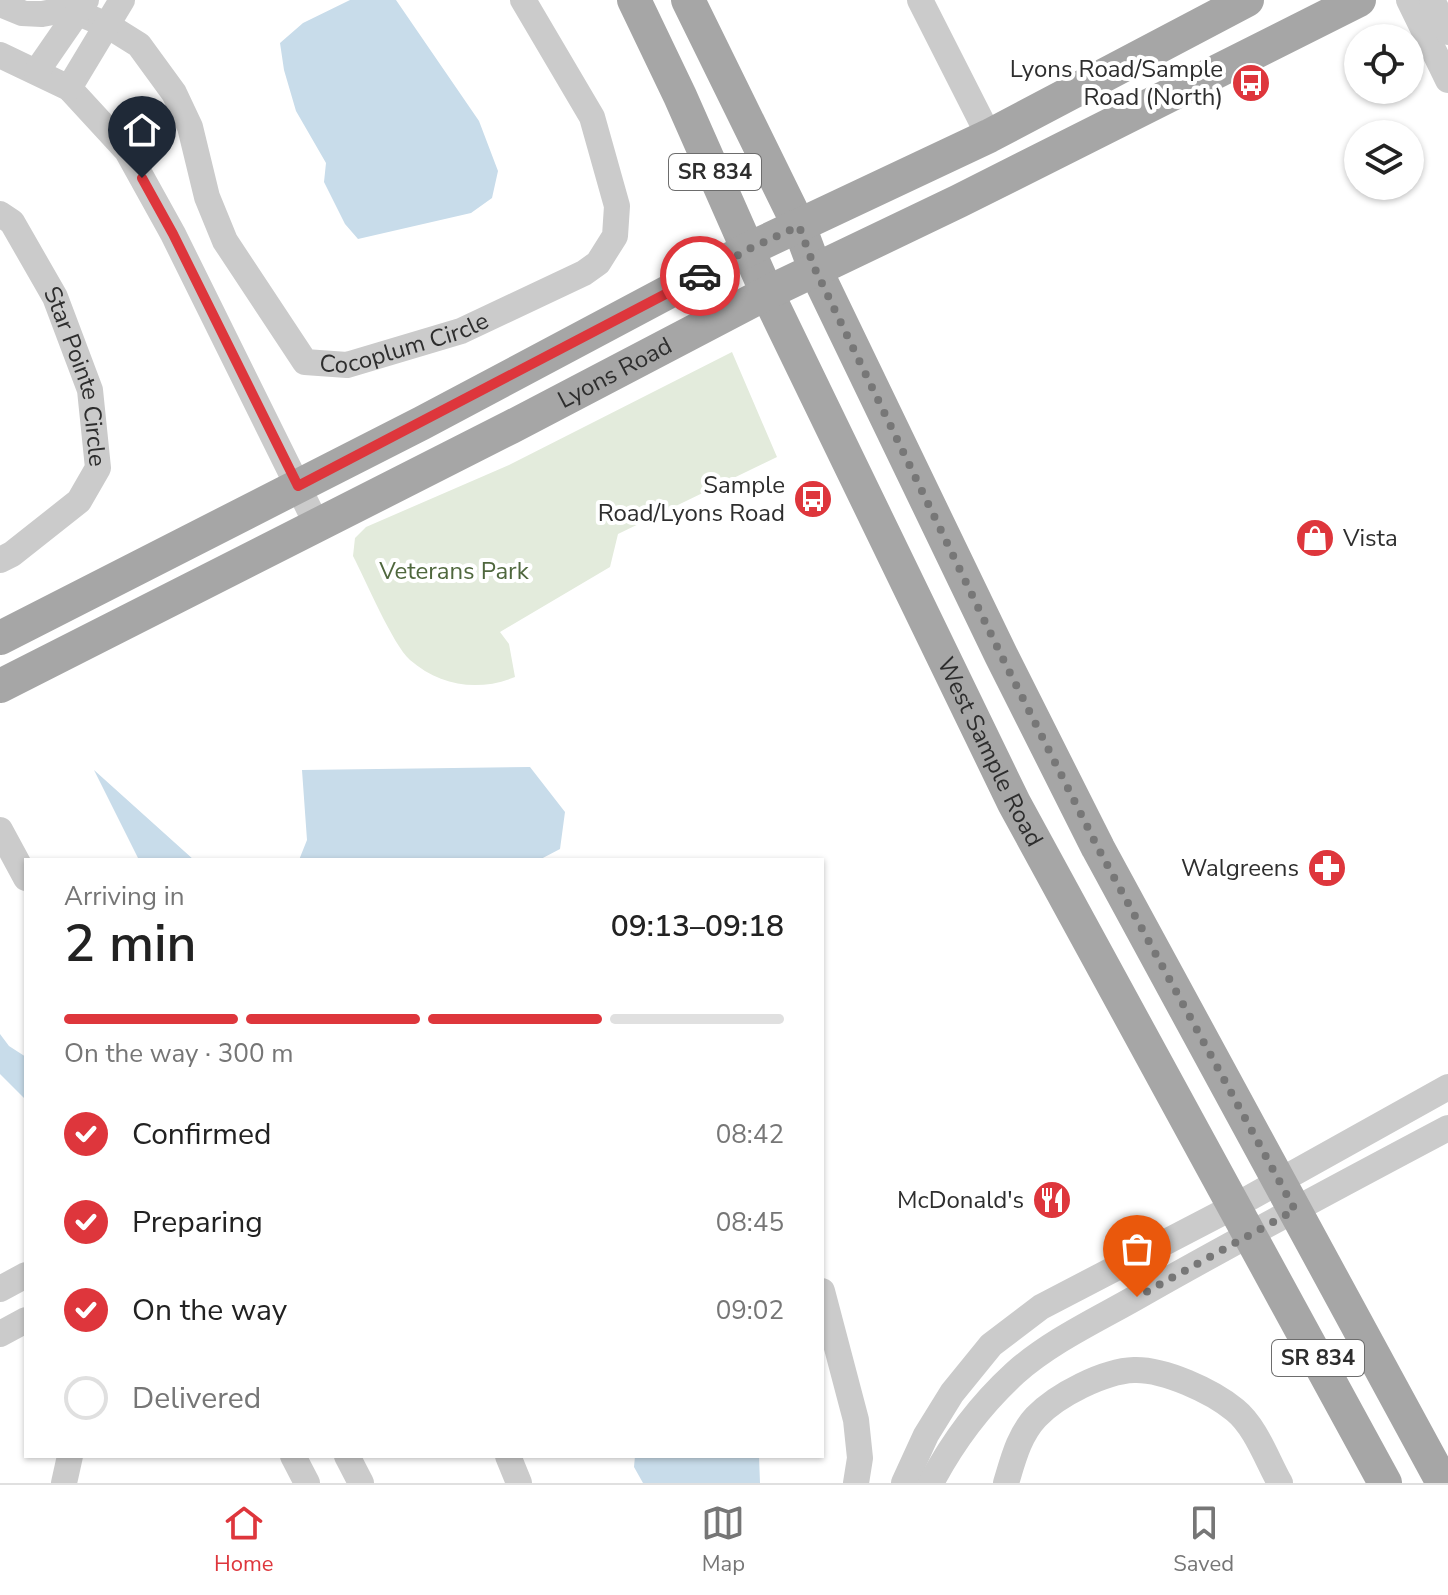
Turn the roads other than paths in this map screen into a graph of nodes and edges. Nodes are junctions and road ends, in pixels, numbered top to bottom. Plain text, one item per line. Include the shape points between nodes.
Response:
1 (122, 0) edge
2 (523, 0) edge
3 (634, 0) edge
4 (688, 0) edge
5 (920, 0) edge
6 (1247, 0) edge
7 (1359, 0) edge
8 (1409, 0) edge
9 (1432, 0) edge
10 (0, 4) edge
11 (82, 7) edge
12 (107, 25) junction
13 (1448, 32) edge
14 (0, 55) edge
15 (37, 71) junction
16 (1448, 80) edge
17 (69, 88) junction
18 (989, 136) junction
19 (0, 214) edge
20 (799, 226) junction
21 (749, 249) junction
22 (815, 269) junction
23 (767, 293) junction
24 (298, 486) junction
25 (317, 525) junction
26 (0, 560) edge
27 (0, 638) edge
28 (0, 686) edge
29 (0, 830) edge
30 (24, 874) edge
31 (1448, 1087) edge
32 (1448, 1128) edge
33 (1278, 1180) junction
34 (1295, 1210) junction
35 (1242, 1219) junction
36 (24, 1276) edge
37 (0, 1289) edge
38 (824, 1299) edge
39 (24, 1321) edge
40 (0, 1334) edge
41 (70, 1458) edge
42 (294, 1458) edge
43 (348, 1458) edge
44 (509, 1458) edge
45 (64, 1483) edge
46 (307, 1483) edge
47 (361, 1483) edge
48 (519, 1483) edge
49 (856, 1483) edge
50 (904, 1483) edge
51 (931, 1483) edge
52 (1006, 1483) edge
53 (1280, 1483) edge
54 (1385, 1483) edge
55 (1443, 1483) edge

1 - 12 street
2 - 12 street, Cocoplum Circle via 592,117 617,206 615,236 598,263 584,273 461,331 347,365 305,362 225,241 207,197 190,127 174,93 139,45
3 - 21 main road, West Sample Road / SR 834
4 - 20 main road, SR 834
5 - 18 street
6 - 18 main road, Lyons Road
7 - 22 main road, Lyons Road
8 - 16 street
9 - 13 street
10 - 11 street, Cocoplum Circle via 42,14
11 - 12 street, Cocoplum Circle
11 - 15 street
12 - 17 street
14 - 15 street
15 - 17 street
17 - 24 street via 127,151
18 - 20 main road, Lyons Road
19 - 26 street, Star Pointe Circle via 12,222 55,297 90,390 98,468 79,501
20 - 21 main road, Lyons Road
20 - 22 main road, SR 834
21 - 23 main road, West Sample Road / SR 834
21 - 24 main road, Lyons Road
22 - 23 main road, Lyons Road
22 - 33 main road, SR 834 via 1098,848
23 - 25 main road, Lyons Road
23 - 35 main road, West Sample Road / SR 834 via 1014,803
24 - 25 street
24 - 27 main road, Lyons Road
25 - 28 main road, Lyons Road
29 - 30 street
31 - 33 street
32 - 34 street
33 - 34 main road, SR 834
33 - 35 street
34 - 35 street
34 - 55 main road, SR 834
35 - 50 street via 1041,1307 991,1345 926,1435
35 - 51 street via 1017,1371 976,1412
35 - 54 main road, West Sample Road / SR 834
36 - 37 street
38 - 49 street via 856,1420
39 - 40 street
41 - 45 street
42 - 46 street
43 - 47 street
44 - 48 street
52 - 53 street via 1019,1443 1036,1417 1065,1394 1134,1370 1175,1378 1237,1411

